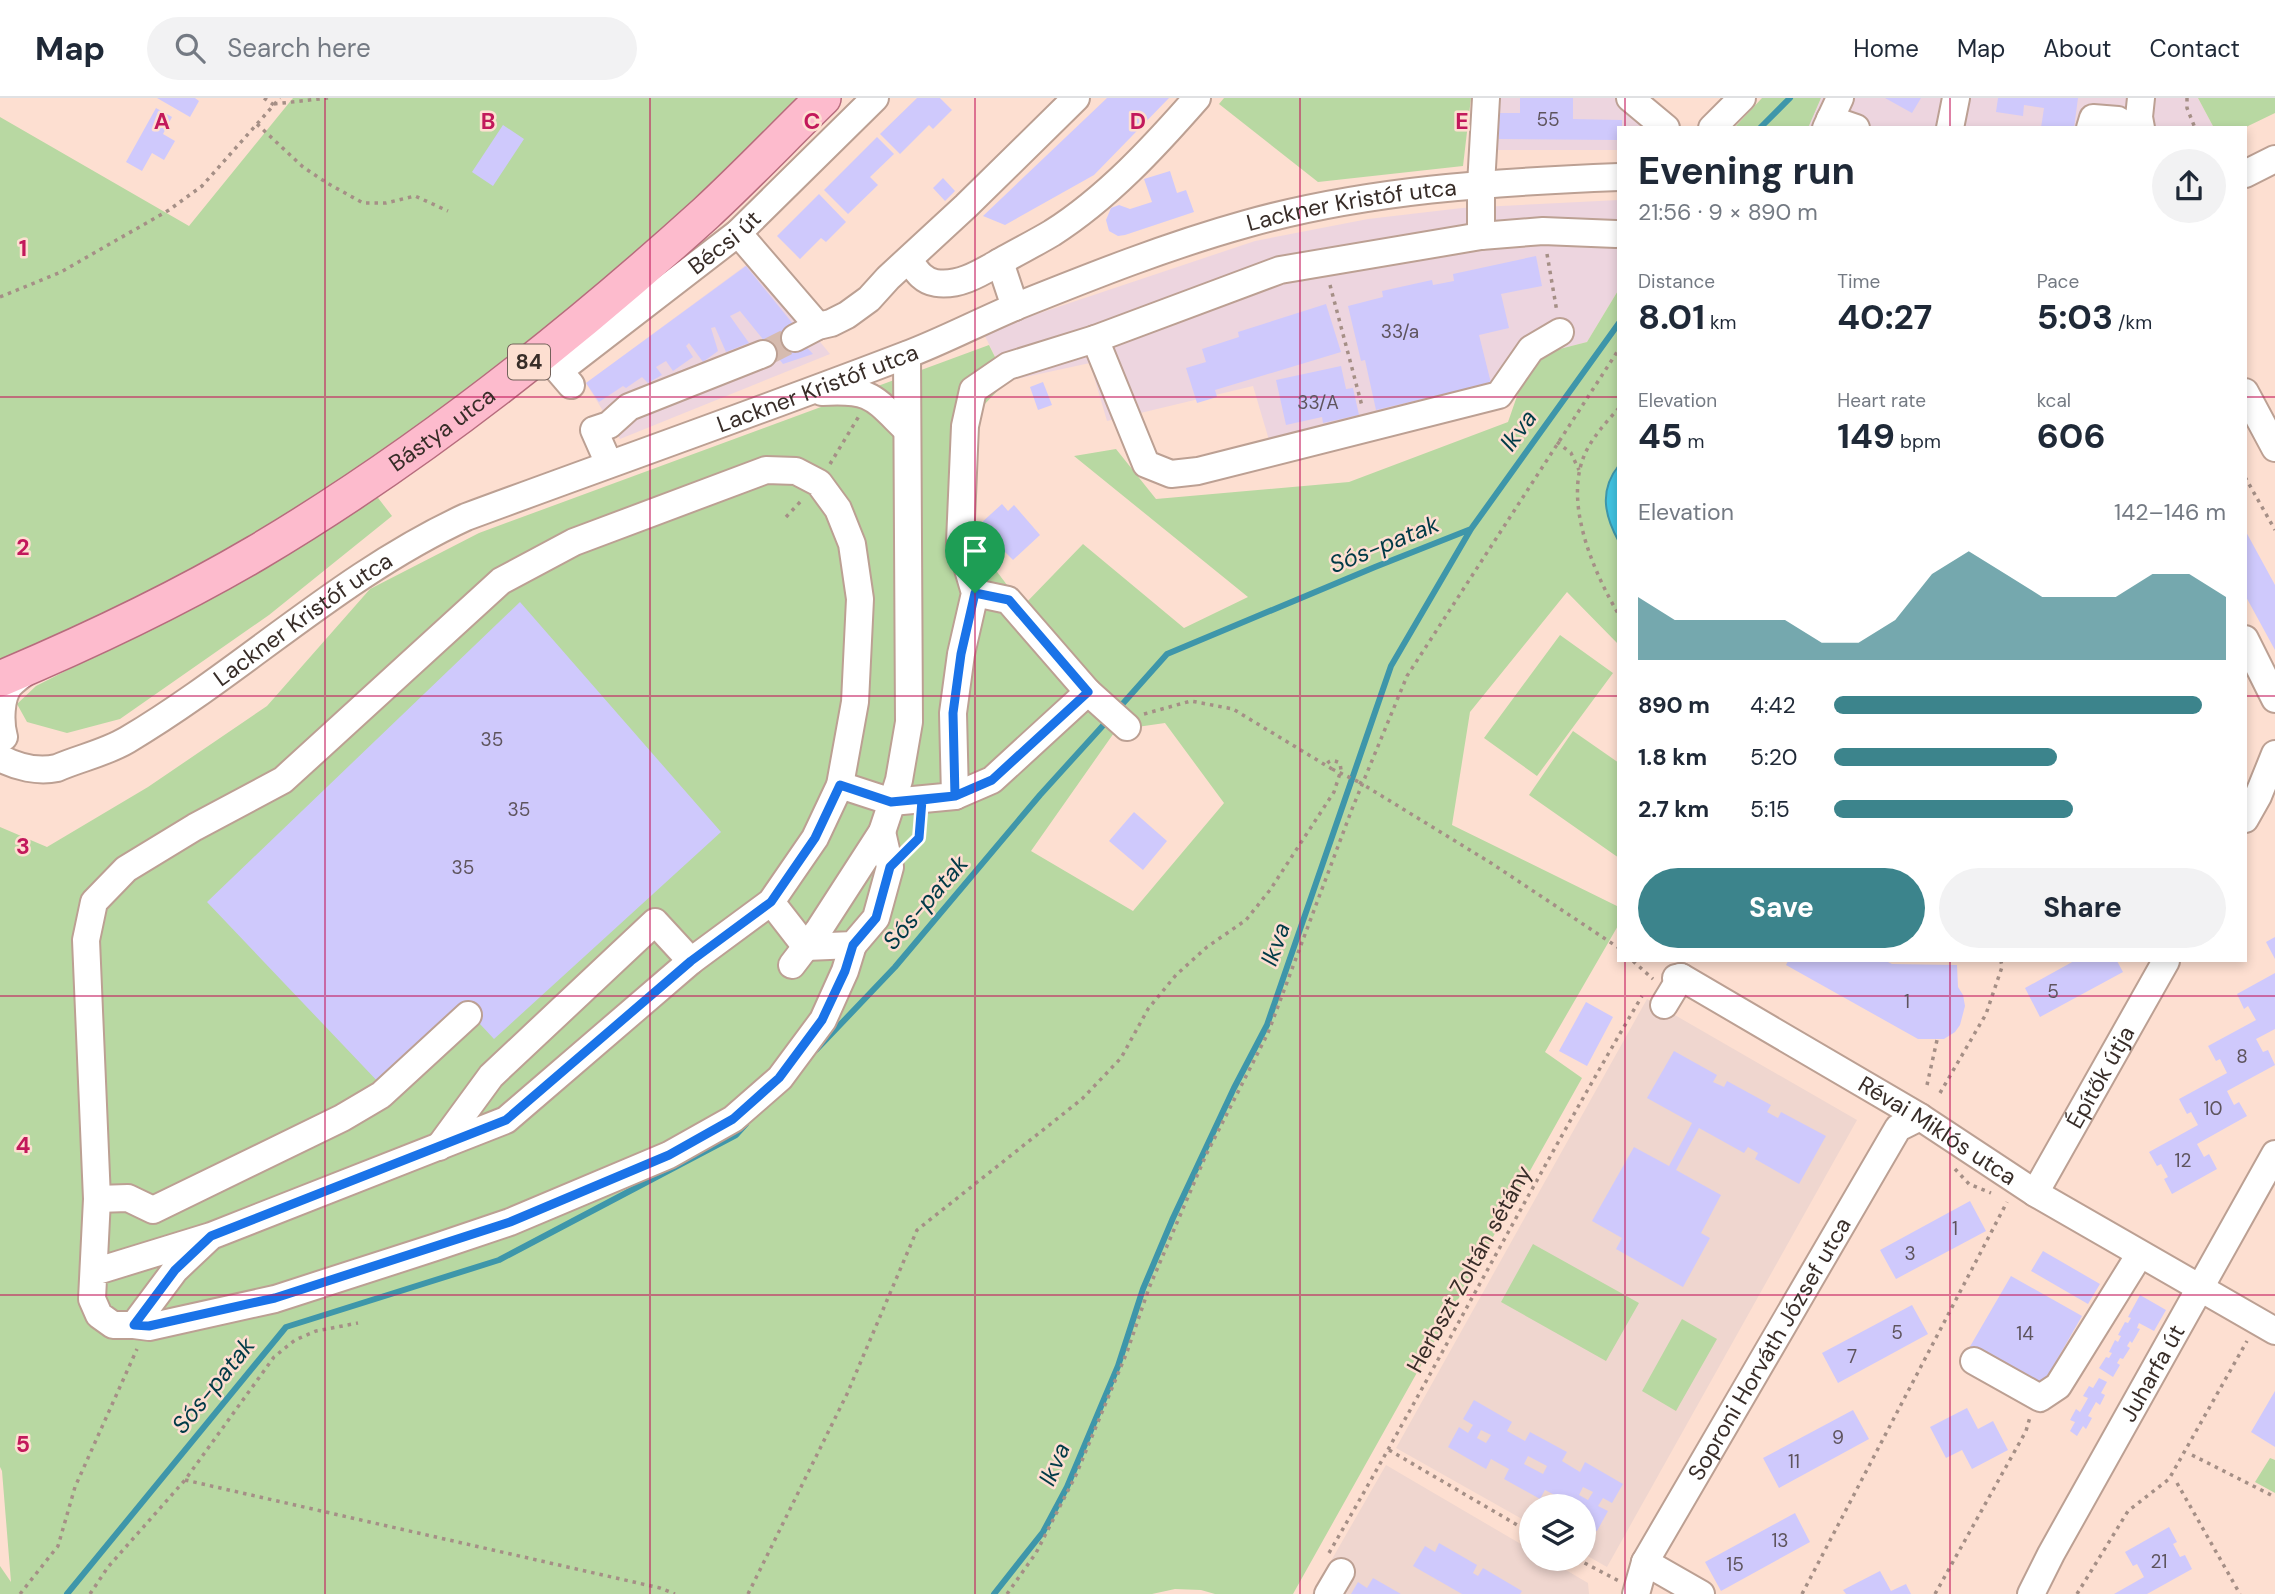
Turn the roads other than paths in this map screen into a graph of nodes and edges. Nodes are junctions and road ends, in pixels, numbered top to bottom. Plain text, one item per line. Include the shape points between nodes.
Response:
1 (822, 98) edge
2 (875, 98) edge
3 (1076, 98) edge
4 (1197, 98) edge
5 (1486, 98) edge
6 (1630, 98) edge
7 (1742, 98) edge
8 (1956, 98) edge
9 (2141, 98) edge
10 (1832, 115) edge
11 (2092, 115) edge
12 (1664, 126) edge
13 (1714, 126) edge
14 (1852, 126) edge
15 (1950, 126) edge
16 (2128, 126) edge
17 (2141, 126) edge
18 (1617, 177) edge
19 (1481, 185) junction
20 (737, 233) junction
21 (1616, 234) dead end
22 (1481, 236) junction
23 (909, 260) junction
24 (1000, 262) junction
25 (1015, 307) junction
26 (1560, 331) dead end
27 (1095, 339) junction
28 (764, 354) tunnel mouth
29 (907, 355) junction
30 (565, 378) dead end
31 (807, 393) junction
32 (2247, 400) edge
33 (907, 430) junction
34 (2275, 448) edge
35 (609, 464) junction
36 (975, 593) junction
37 (2247, 643) edge
38 (42, 661) junction
39 (0, 679) edge
40 (2275, 699) edge
41 (1, 743) edge
42 (2275, 754) edge
43 (840, 785) junction
44 (955, 796) junction
45 (891, 802) junction
46 (2247, 815) edge
47 (882, 832) junction
48 (771, 902) junction
49 (853, 945) junction
50 (799, 956) junction
51 (691, 961) junction
52 (2165, 962) edge
53 (1652, 996) road end
54 (468, 1015) dead end
55 (1920, 1116) junction
56 (438, 1149) junction
57 (2275, 1154) edge
58 (2026, 1188) junction
59 (97, 1199) junction
60 (211, 1236) junction
61 (2140, 1254) junction
62 (94, 1272) junction
63 (2200, 1288) junction
64 (141, 1326) junction
65 (2262, 1334) edge
66 (1974, 1361) dead end
67 (1645, 1562) junction
68 (1636, 1591) edge
69 (1702, 1594) edge
70 (2031, 1594) edge

1 - 38 main road, Bástya utca / 84 via 707,211 596,310 474,406 255,554
2 - 20 street, Bécsi út
3 - 23 street
4 - 24 street via 1080,212
5 - 19 street
6 - 12 street
7 - 13 street
8 - 15 street
9 - 17 street
10 - 14 street
11 - 16 street
18 - 19 street, Lackner Kristóf utca
19 - 22 street
19 - 25 street, Lackner Kristóf utca via 1321,206 1247,223 1139,258
20 - 23 street via 806,332 858,307
20 - 30 street, Bécsi út
21 - 22 street via 1543,231
22 - 27 street via 1280,270
23 - 24 street via 929,281 944,283 965,279
24 - 25 street
25 - 29 street, Lackner Kristóf utca
26 - 27 street via 1531,349 1499,395 1171,474 1146,464
27 - 36 street via 1008,366 973,390 965,426 960,542
28 - 35 street via 629,407 609,425 594,430
29 - 31 street, Lackner Kristóf utca
29 - 33 street
31 - 33 street via 872,396
31 - 35 street, Lackner Kristóf utca
32 - 34 street
33 - 45 street via 909,722
35 - 41 street, Lackner Kristóf utca via 466,517 391,556 134,736 75,760 44,757
36 - 44 street via 953,713
36 - 44 street via 1009,600 1113,715
37 - 40 street
38 - 39 main road, 84
38 - 41 street, Lackner Kristóf utca via 7,690
42 - 46 street
43 - 45 street
43 - 48 street via 815,838
43 - 59 street via 855,702 860,599 852,544 838,509 819,483 796,471 766,470 574,542 511,575 283,780 126,869 94,902 86,940
44 - 45 street
45 - 47 street
47 - 49 street via 890,867 876,918
47 - 50 street
48 - 50 street
48 - 51 street
49 - 50 street
49 - 64 street via 822,1020 779,1078 733,1119 669,1155 510,1222 436,1247 275,1298
51 - 56 street via 506,1120
51 - 56 street via 655,922 491,1076
52 - 58 street, Építők útja
53 - 55 street, Révai Miklós utca via 1670,978
54 - 59 street via 381,1095 342,1118 153,1210 128,1198
55 - 58 street, Révai Miklós utca
55 - 67 street, Soproni Horváth József utca via 1898,1128
56 - 60 street
57 - 63 street, Juharfa út
58 - 61 street, Révai Miklós utca
59 - 62 street
60 - 62 street
60 - 64 street via 175,1270
61 - 63 street, Révai Miklós utca
61 - 66 street via 2058,1386 2040,1398
62 - 64 street via 92,1299 99,1315 113,1325
63 - 65 street, Révai Miklós utca
63 - 70 street, Juharfa út
67 - 68 street, Soproni Horváth József utca
67 - 69 street

